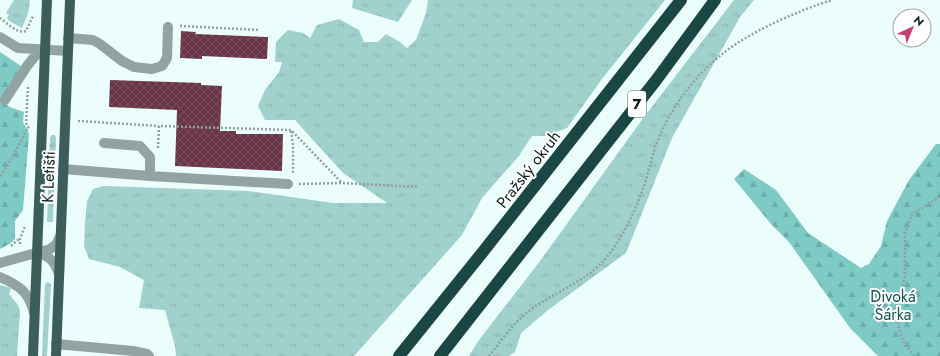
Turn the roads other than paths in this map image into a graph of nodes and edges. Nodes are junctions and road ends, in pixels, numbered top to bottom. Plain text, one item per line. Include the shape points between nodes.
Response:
1 (47, 0) edge
2 (70, 0) edge
3 (681, 0) edge
4 (715, 0) edge
5 (168, 27) road end
6 (0, 37) edge
7 (68, 38) junction
8 (42, 50) junction
9 (68, 51) junction
10 (5, 100) dead end
11 (104, 143) dead end
12 (63, 169) junction
13 (150, 176) junction
14 (288, 184) road end
15 (60, 236) junction
16 (37, 253) junction
17 (0, 264) edge
18 (59, 274) junction
19 (0, 277) edge
20 (35, 317) junction
21 (461, 330) junction
22 (56, 344) junction
23 (33, 356) edge
24 (56, 356) edge
25 (149, 356) edge
26 (399, 356) edge
27 (440, 356) edge
28 (446, 356) edge

1 - 8 main road, K Letišti
2 - 7 main road, K Letišti
3 - 26 highway, Pražský okruh / 7
4 - 21 highway, 7 via 657,79
5 - 7 lane via 167,58 162,66 152,70 134,67 122,61 93,40
6 - 8 lane via 18,48
7 - 9 main road, K Letišti
8 - 9 lane
8 - 10 lane via 27,66
8 - 16 main road, K Letišti
9 - 12 main road, K Letišti
11 - 13 lane via 140,146 150,158
12 - 13 lane
12 - 15 main road, K Letišti
13 - 14 lane
15 - 16 lane via 53,247
15 - 18 main road, K Letišti
16 - 17 lane
16 - 18 lane via 52,260
16 - 20 main road, K Letišti
18 - 22 main road, K Letišti
19 - 20 lane via 21,289 30,301
20 - 23 main road, K Letišti
21 - 27 highway
21 - 28 highway, 7
22 - 24 main road, K Letišti
22 - 25 lane via 133,351

